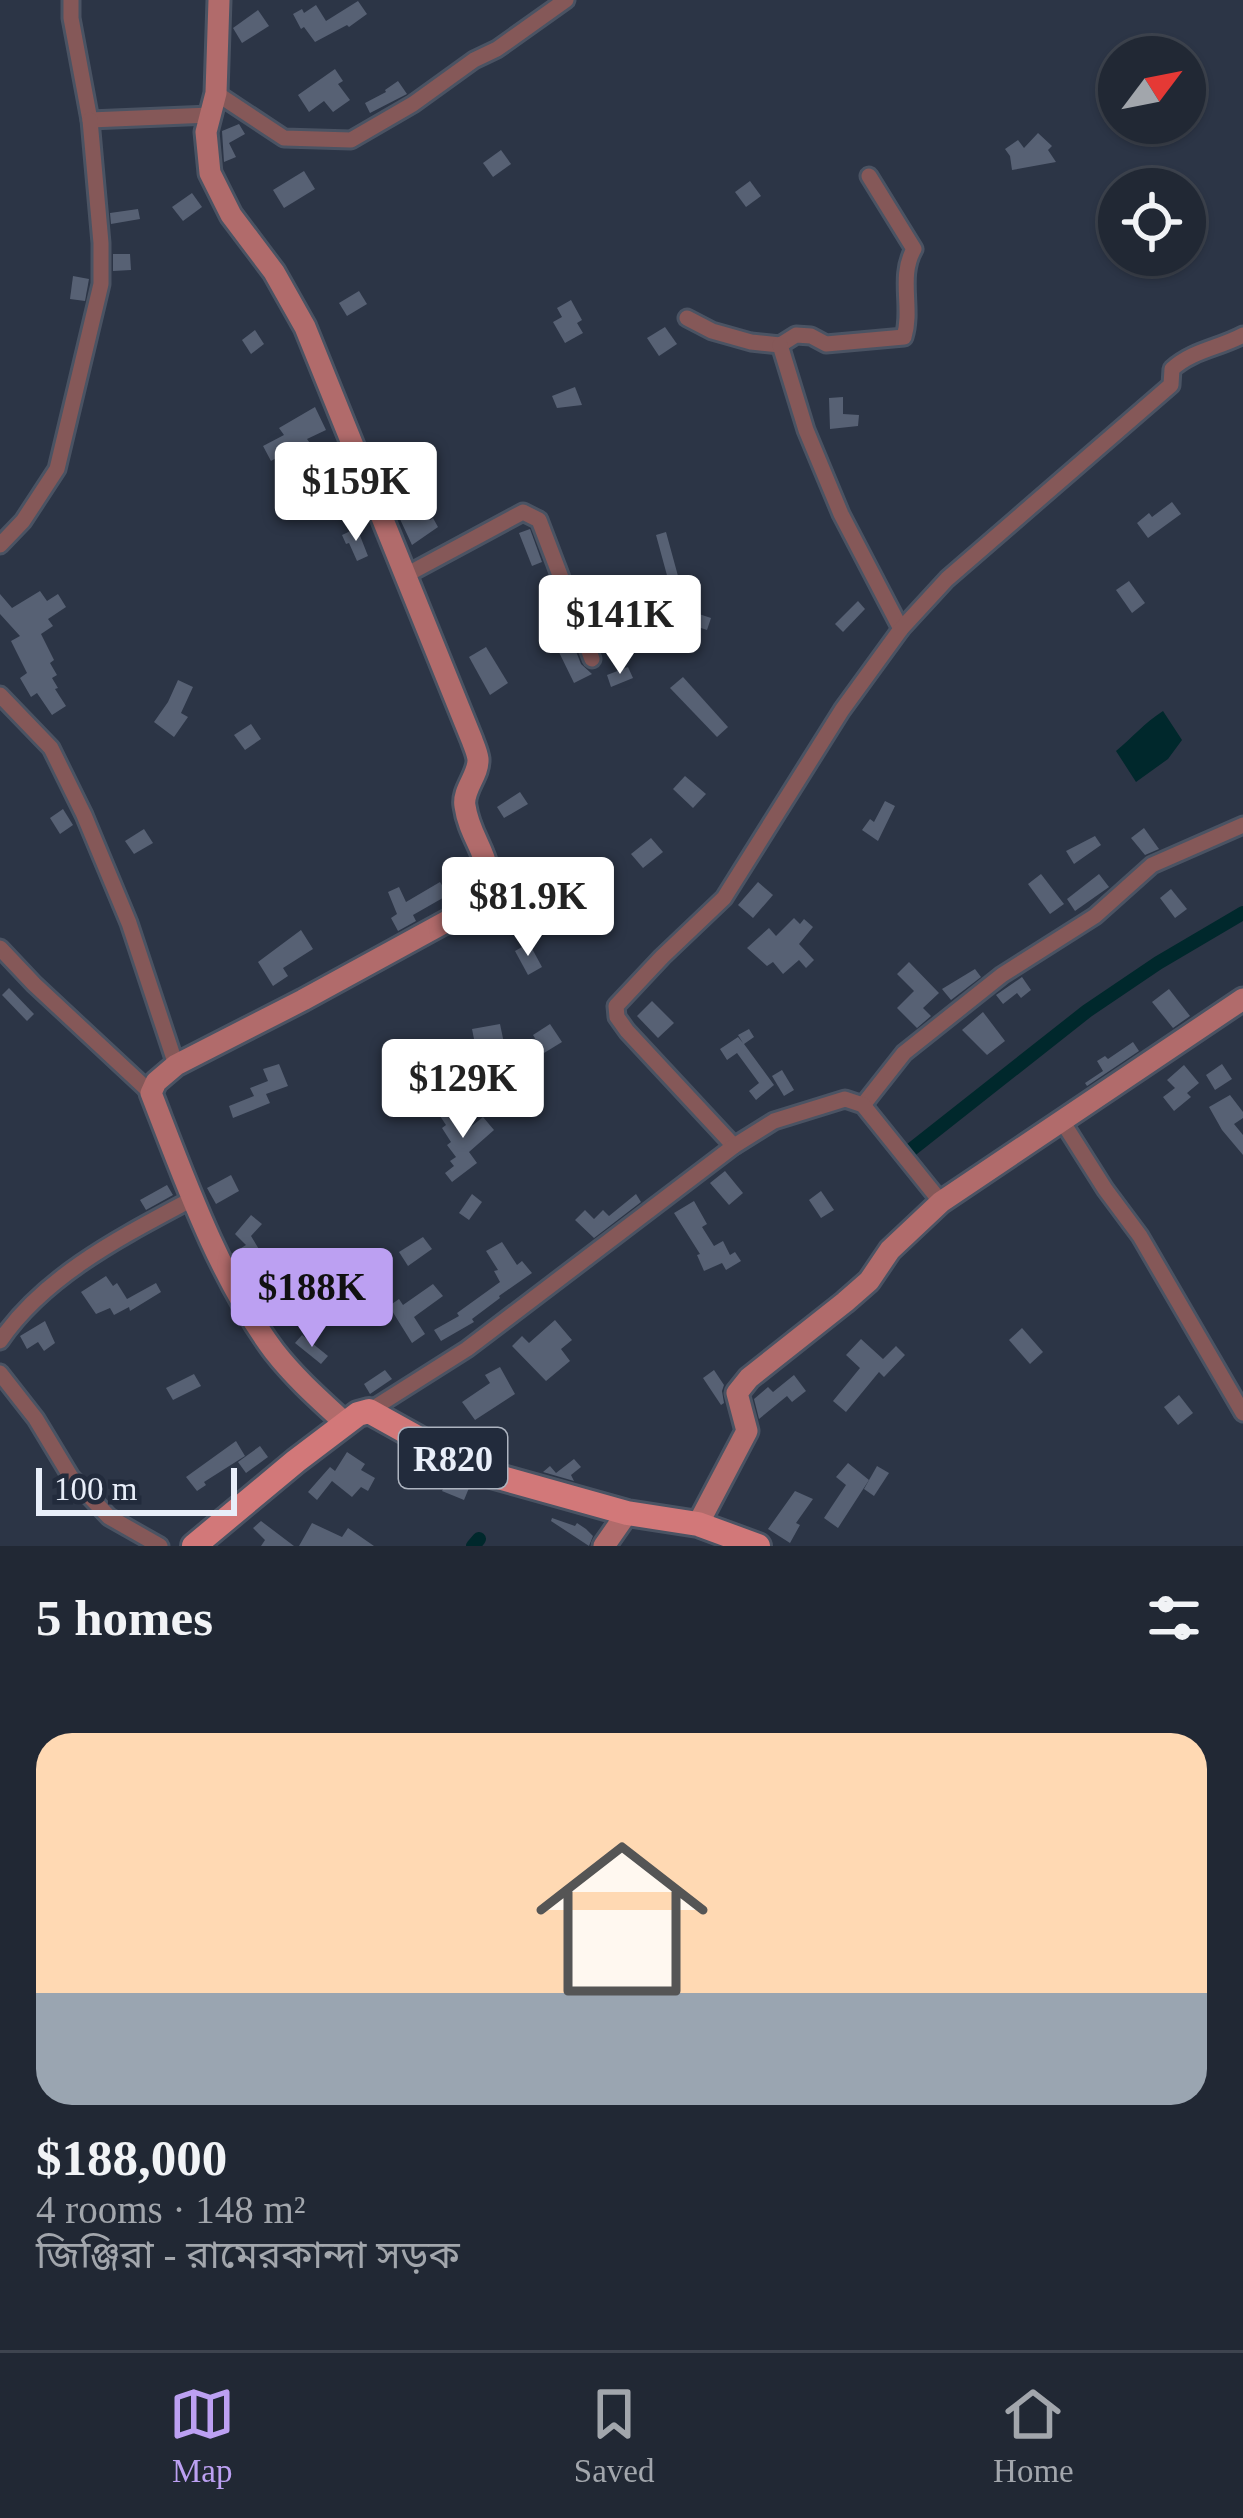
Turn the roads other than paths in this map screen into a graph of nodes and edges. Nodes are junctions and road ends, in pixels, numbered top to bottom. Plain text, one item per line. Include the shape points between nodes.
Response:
1 (71, 0) edge
2 (219, 0) edge
3 (566, 0) edge
4 (213, 104) junction
5 (90, 120) junction
6 (868, 176) dead end
7 (687, 318) dead end
8 (1243, 335) edge
9 (781, 345) junction
10 (0, 545) edge
11 (406, 575) junction
12 (902, 629) junction
13 (592, 659) dead end
14 (0, 695) edge
15 (1243, 825) edge
16 (0, 948) edge
17 (1243, 999) edge
18 (176, 1065) junction
19 (151, 1093) junction
20 (863, 1105) junction
21 (1062, 1121) junction
22 (734, 1146) junction
23 (192, 1199) junction
24 (941, 1202) junction
25 (0, 1341) edge
26 (0, 1373) edge
27 (369, 1411) junction
28 (1243, 1413) edge
29 (345, 1423) junction
30 (627, 1513) junction
31 (698, 1524) junction
32 (160, 1546) edge
33 (194, 1546) edge
34 (604, 1546) edge
35 (758, 1546) edge

1 - 5 street
2 - 4 main road
3 - 4 street via 352,140 284,137
4 - 5 street
4 - 11 main road via 210,173 305,327
5 - 10 street via 101,284 57,469
6 - 9 street via 914,249 905,268 906,335 826,344 796,335
7 - 9 street via 731,337
8 - 12 street via 1187,356 1172,369 1172,385 962,566
9 - 12 street via 841,514
11 - 13 street via 523,512 533,515
11 - 18 main road via 479,763 464,805 489,872 484,901
12 - 22 street via 724,898 616,1006 627,1031
14 - 18 street via 51,748 84,815
15 - 20 street via 1152,865 1095,916 904,1053
16 - 19 street
17 - 21 main road
18 - 19 main road
19 - 23 main road
20 - 22 street via 845,1099 774,1121
20 - 24 street
21 - 24 main road
21 - 28 street
22 - 27 street via 467,1349
23 - 25 street via 57,1281
23 - 29 main road via 275,1351
24 - 31 main road via 857,1292 736,1394 747,1432
26 - 32 street via 71,1477 109,1517
27 - 29 main road, R820
27 - 30 main road, R820 via 477,1472
29 - 33 main road, R820
30 - 31 main road, R820
30 - 34 main road
31 - 35 main road, R820

